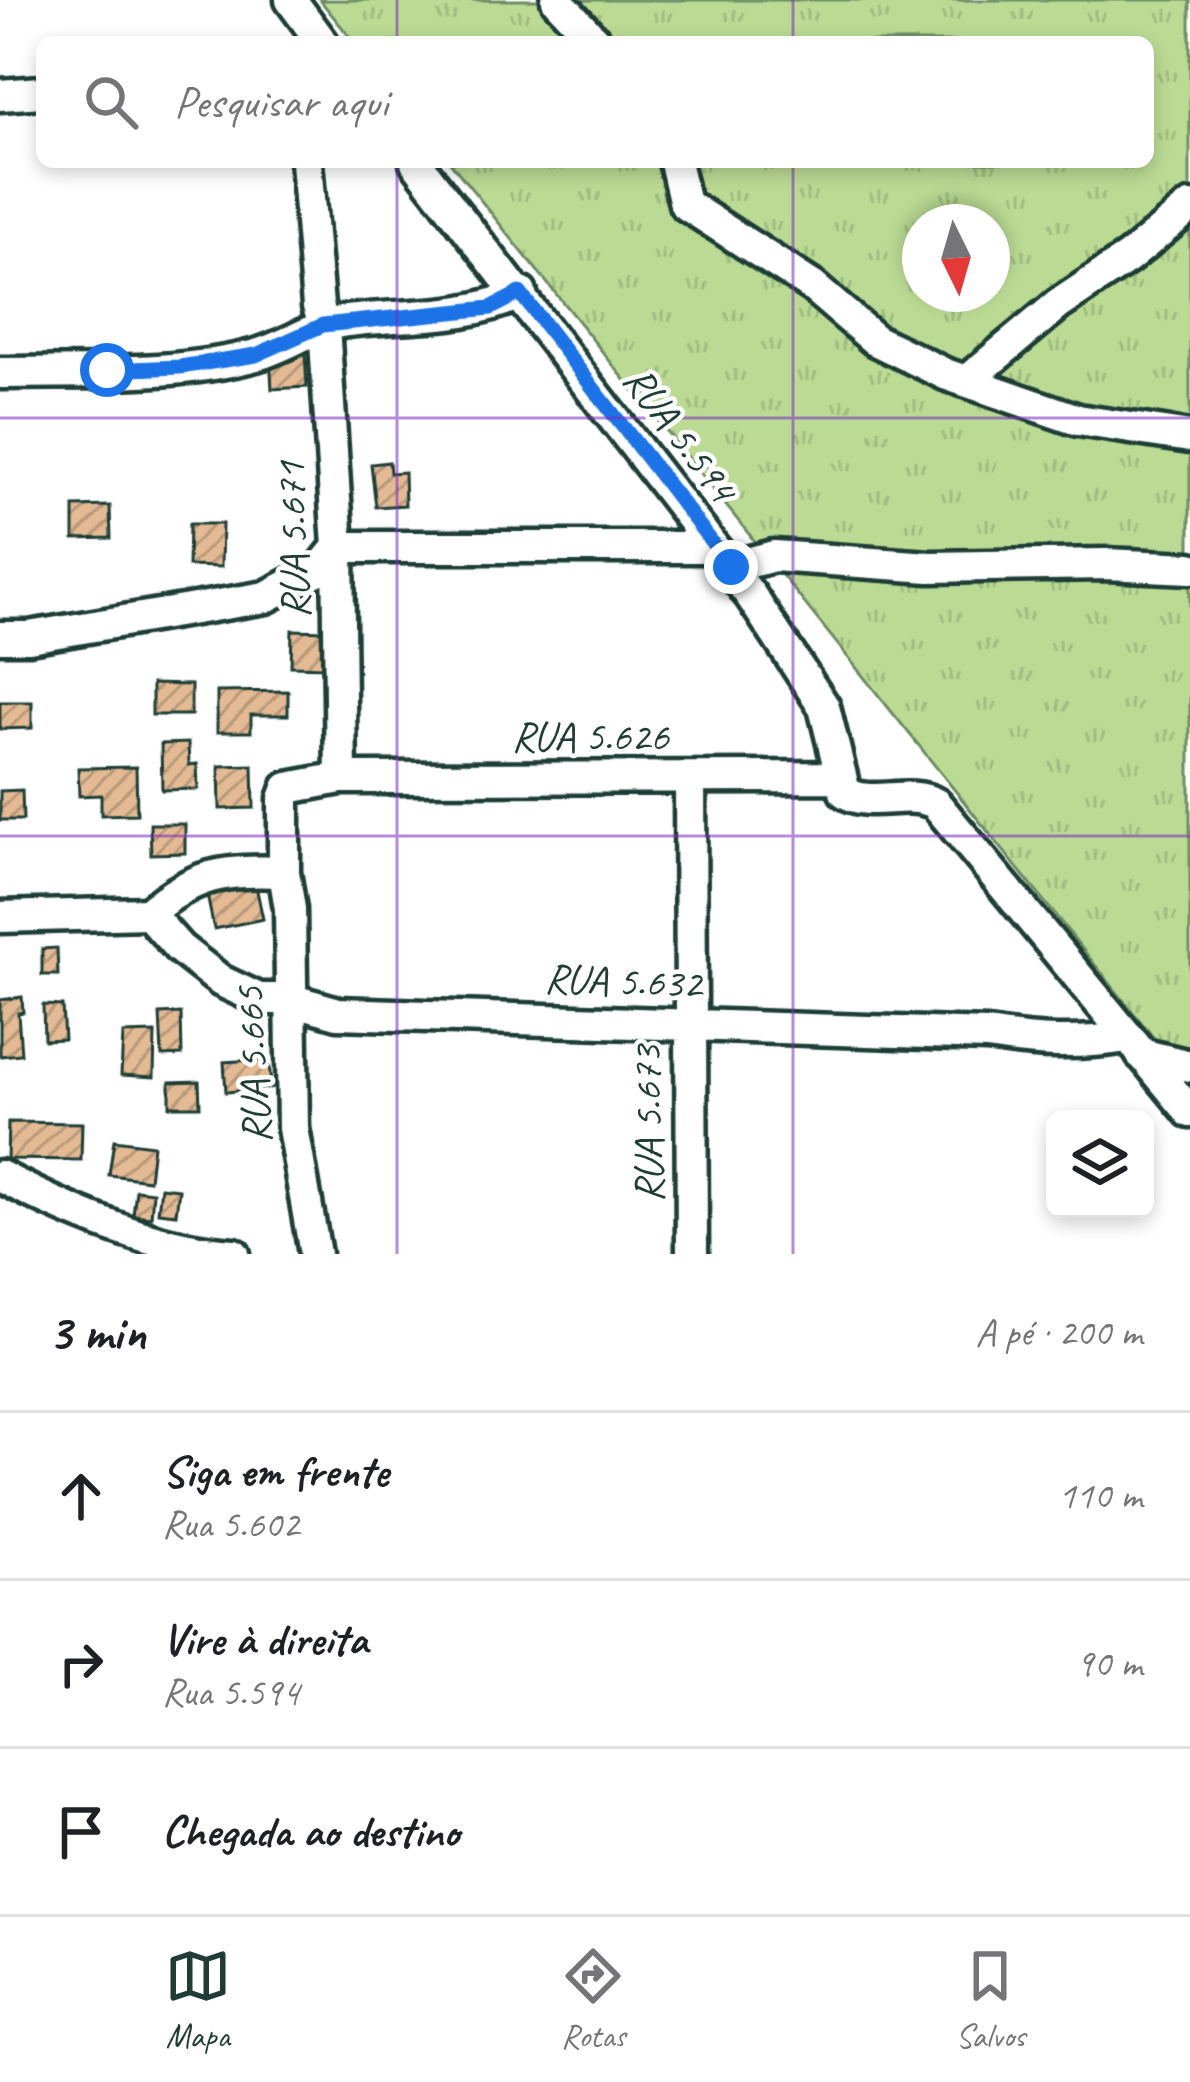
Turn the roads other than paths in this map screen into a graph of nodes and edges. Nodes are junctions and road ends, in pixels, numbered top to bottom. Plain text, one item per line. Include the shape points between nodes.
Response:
1 (291, 0) edge
2 (556, 0) edge
3 (318, 36) edge
4 (590, 36) edge
5 (36, 92) edge
6 (0, 94) edge
7 (306, 168) edge
8 (421, 168) edge
9 (676, 168) edge
10 (1190, 207) edge
11 (520, 293) junction
12 (323, 325) junction
13 (0, 373) edge
14 (965, 380) junction
15 (1190, 436) edge
16 (338, 547) junction
17 (722, 557) junction
18 (1190, 568) edge
19 (0, 637) edge
20 (838, 777) junction
21 (341, 778) junction
22 (690, 778) junction
23 (284, 872) junction
24 (148, 914) junction
25 (0, 917) edge
26 (289, 999) junction
27 (688, 1025) junction
28 (1134, 1046) junction
29 (1190, 1066) edge
30 (1190, 1112) edge
31 (0, 1176) edge
32 (182, 1250) edge
33 (234, 1254) edge
34 (315, 1254) edge
35 (692, 1254) edge

1 - 3 street
2 - 4 street
5 - 6 street
7 - 12 street, RUA 5.671
8 - 11 street, RUA 5.594
9 - 14 street via 685,204 812,286 875,340
10 - 14 street
11 - 12 street via 491,308
11 - 17 street, RUA 5.594
12 - 13 street via 256,355 180,367
12 - 16 street, RUA 5.671
14 - 15 street via 1078,420
16 - 17 street
16 - 19 street via 321,568 266,597
16 - 21 street, RUA 5.671
17 - 18 street
17 - 20 street, RUA 5.594 via 824,707
20 - 22 street, RUA 5.626
20 - 28 street via 849,797 936,804
21 - 22 street, RUA 5.626
21 - 23 street via 289,788
22 - 27 street, RUA 5.673
23 - 24 street via 233,870 179,887
23 - 26 street, RUA 5.665
24 - 25 street
24 - 26 street, RUA 5.632 via 221,981 259,999
26 - 27 street, RUA 5.632 via 338,1012
26 - 34 street, RUA 5.665 via 293,1127
27 - 28 street, RUA 5.632
27 - 35 street, RUA 5.673
28 - 29 street
28 - 30 street
31 - 32 street
32 - 33 street

